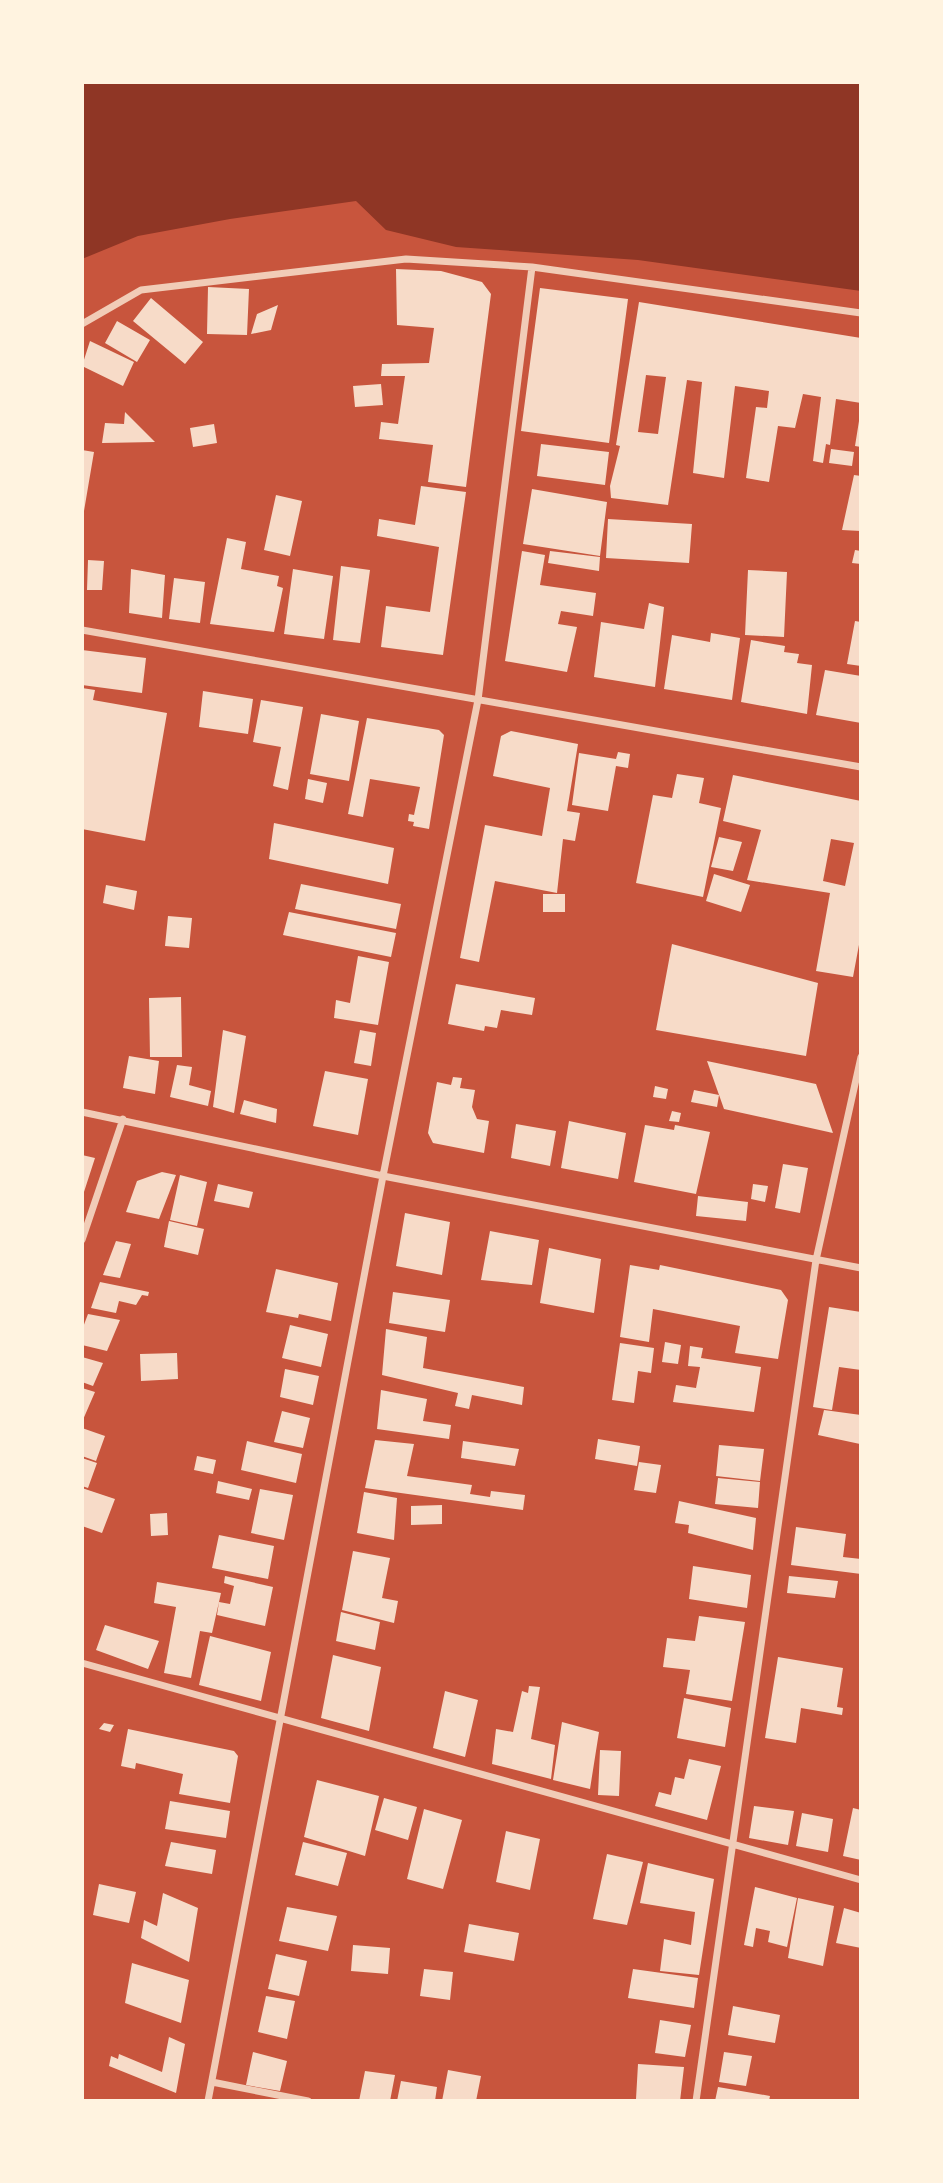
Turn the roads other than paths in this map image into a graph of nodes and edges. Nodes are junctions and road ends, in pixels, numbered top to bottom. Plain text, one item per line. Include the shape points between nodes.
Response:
1 (532, 267) junction
2 (861, 313) edge
3 (82, 324) edge
4 (82, 630) edge
5 (478, 700) junction
6 (861, 767) edge
7 (861, 1057) edge
8 (82, 1112) edge
9 (123, 1119) junction
10 (383, 1176) junction
11 (82, 1240) edge
12 (816, 1260) junction
13 (861, 1268) edge
14 (82, 1663) edge
15 (279, 1718) junction
16 (734, 1845) junction
17 (861, 1880) edge
18 (212, 2082) junction
19 (208, 2101) edge
20 (308, 2101) edge
21 (696, 2101) edge

1 - 2 street
1 - 3 street via 406,259 267,274 141,290
1 - 5 street
4 - 5 street
5 - 6 street
5 - 10 street
7 - 12 street
8 - 9 street
9 - 10 street
9 - 11 street
10 - 12 street
10 - 15 street
12 - 13 street
12 - 16 street
14 - 15 street
15 - 16 street
15 - 18 street
16 - 17 street
16 - 21 street
18 - 19 street
18 - 20 street

